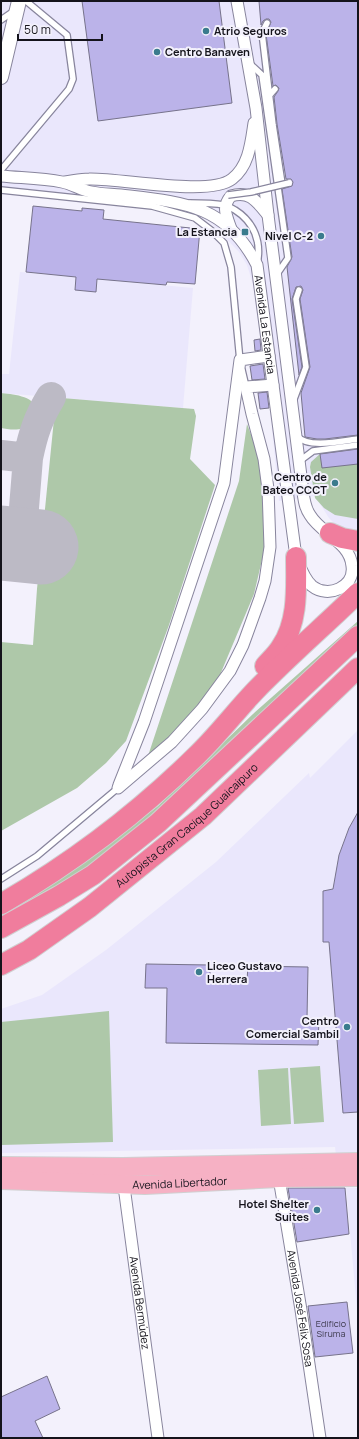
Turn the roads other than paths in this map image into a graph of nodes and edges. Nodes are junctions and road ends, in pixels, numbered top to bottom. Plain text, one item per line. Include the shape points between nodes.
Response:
1 (238, 2) edge
2 (21, 4) edge
3 (1, 20) edge
4 (266, 23) dead end
5 (248, 62) junction
6 (1, 77) edge
7 (275, 89) dead end
8 (269, 96) junction
9 (256, 108) junction
10 (1, 170) edge
11 (1, 176) edge
12 (62, 182) junction
13 (289, 183) dead end
14 (282, 184) junction
15 (1, 190) edge
16 (227, 200) junction
17 (177, 202) junction
18 (268, 215) junction
19 (232, 230) junction
20 (257, 265) junction
21 (275, 276) junction
22 (299, 290) dead end
23 (269, 356) junction
24 (240, 360) junction
25 (273, 385) junction
26 (246, 387) junction
27 (291, 407) junction
28 (294, 432) junction
29 (358, 439) edge
30 (358, 445) edge
31 (300, 467) junction
32 (330, 533) junction
33 (358, 541) edge
34 (296, 557) junction
35 (358, 593) edge
36 (358, 612) edge
37 (358, 636) edge
38 (358, 668) edge
39 (358, 677) edge
40 (233, 717) junction
41 (302, 723) junction
42 (118, 788) junction
43 (1, 879) edge
44 (1, 904) edge
45 (1, 928) edge
46 (1, 965) edge
47 (358, 1162) edge
48 (1, 1166) edge
49 (123, 1176) junction
50 (358, 1177) edge
51 (279, 1178) junction
52 (1, 1180) edge
53 (158, 1438) edge
54 (320, 1438) edge

1 - 5 street, Avenida La Estancia
2 - 3 lane
2 - 6 street
2 - 10 lane via 68,35 73,79 69,90
4 - 8 lane via 262,33
5 - 9 street, Avenida La Estancia
5 - 21 lane via 262,75 288,258
7 - 8 lane
8 - 14 lane
9 - 12 street, Avenida La Estancia via 246,161 233,179 226,182 215,186 197,186 90,179
9 - 18 street, Avenida La Estancia
11 - 12 street, Avenida La Estancia
12 - 17 street, Avenida La Estancia via 91,192
13 - 14 lane, bridge
14 - 16 lane, bridge
15 - 24 lane via 152,206 195,218 224,243 231,267
16 - 17 lane
16 - 18 street via 231,196 246,195 258,203
16 - 19 street via 225,212
16 - 20 lane via 252,225 258,242
17 - 19 street, Avenida La Estancia via 211,215
18 - 21 street, Avenida La Estancia
19 - 20 street, Avenida La Estancia via 239,236
20 - 23 street, Avenida La Estancia
21 - 27 street, Avenida La Estancia
22 - 27 lane via 296,299 307,365
23 - 24 street
23 - 25 street, Avenida La Estancia
24 - 26 lane
24 - 42 street via 224,483 144,722
25 - 26 street
25 - 34 street, Avenida La Estancia
26 - 42 street via 264,459 268,489 270,547 260,598 243,645 230,671 172,742
27 - 28 street, Avenida La Estancia
28 - 29 lane via 298,438 313,444
28 - 31 street, Avenida La Estancia
30 - 31 lane via 313,451 301,460
31 - 32 street, Avenida La Estancia via 306,508 316,523
32 - 33 highway
32 - 34 street, Avenida La Estancia via 346,550 352,561 352,575 349,582 341,588 330,592 320,591 311,585
34 - 40 highway via 296,595 289,630 282,647 234,702
35 - 40 highway via 254,692
36 - 40 highway via 260,700
37 - 45 highway, Autopista Gran Cacique Guaicaipuro via 158,823 92,875
38 - 41 highway, Autopista Gran Cacique Guaicaipuro
39 - 41 highway
40 - 44 highway via 196,756 100,840
41 - 46 highway, Autopista Gran Cacique Guaicaipuro via 203,816 96,902 29,950
42 - 43 lane via 37,856
47 - 49 main road, Avenida Libertador
48 - 49 main road, Avenida Libertador
49 - 51 main road, Avenida Libertador
49 - 52 main road, Avenida Libertador
49 - 53 street, Avenida Bermúdez
50 - 51 main road, Avenida Libertador
51 - 54 street, Avenida José Felix Sosa

